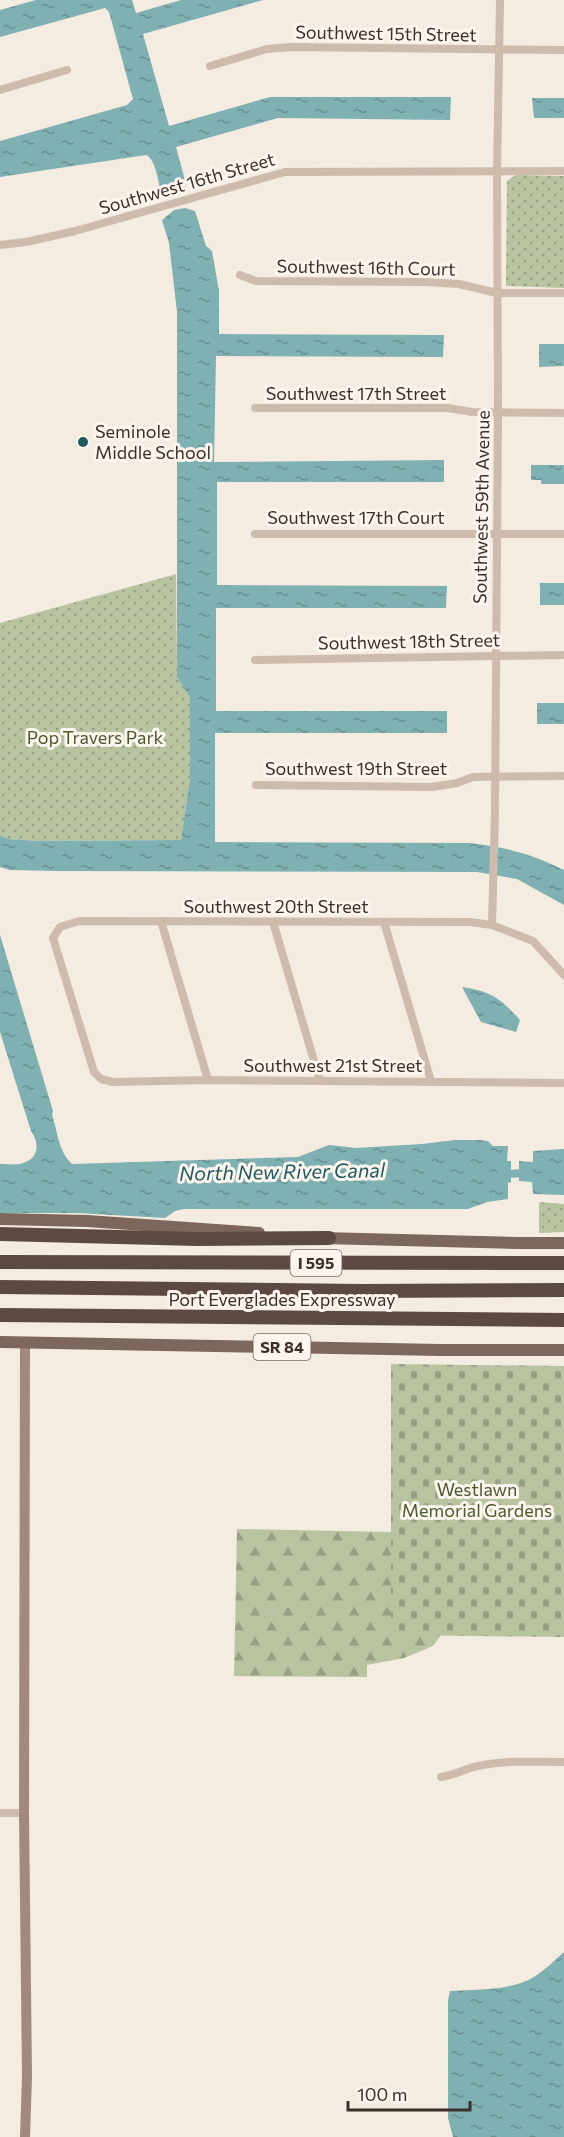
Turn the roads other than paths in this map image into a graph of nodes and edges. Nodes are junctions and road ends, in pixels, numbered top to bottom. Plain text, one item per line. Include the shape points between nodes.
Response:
1 (500, 0) edge
2 (500, 50) junction
3 (564, 50) edge
4 (210, 66) dead end
5 (67, 70) dead end
6 (0, 90) edge
7 (497, 171) junction
8 (564, 171) edge
9 (0, 245) edge
10 (240, 275) dead end
11 (497, 293) junction
12 (564, 293) edge
13 (255, 408) dead end
14 (498, 412) junction
15 (564, 413) edge
16 (497, 533) junction
17 (255, 534) dead end
18 (564, 534) edge
19 (564, 655) edge
20 (495, 656) junction
21 (255, 660) dead end
22 (495, 776) junction
23 (564, 776) edge
24 (256, 784) dead end
25 (161, 921) junction
26 (273, 922) junction
27 (384, 922) junction
28 (492, 926) junction
29 (564, 975) edge
30 (101, 1079) joint
31 (208, 1080) junction
32 (320, 1081) junction
33 (431, 1081) junction
34 (564, 1083) edge
35 (0, 1220) edge
36 (0, 1234) edge
37 (329, 1239) junction
38 (564, 1242) edge
39 (0, 1262) edge
40 (564, 1263) edge
41 (0, 1287) edge
42 (564, 1290) edge
43 (0, 1316) edge
44 (564, 1320) edge
45 (0, 1342) edge
46 (25, 1342) junction
47 (564, 1350) edge
48 (564, 1762) edge
49 (441, 1777) dead end
50 (0, 1813) edge
51 (24, 1813) junction
52 (25, 2137) edge

1 - 2 street, Southwest 59th Avenue
2 - 3 street, Southwest 15th Street
2 - 4 street, Southwest 15th Street via 291,47 267,49
2 - 7 street, Southwest 59th Avenue
5 - 6 street
7 - 8 street, Southwest 16th Street
7 - 9 street, Southwest 16th Street via 285,172 51,237
7 - 11 street, Southwest 59th Avenue
10 - 11 street, Southwest 16th Court via 256,281 459,284
11 - 12 street, Southwest 16th Court
11 - 14 street, Southwest 59th Avenue
13 - 14 street, Southwest 17th Street via 448,408
14 - 15 street, Southwest 17th Street
14 - 16 street, Southwest 59th Avenue
16 - 17 street, Southwest 17th Court
16 - 18 street, Southwest 17th Court
16 - 20 street, Southwest 59th Avenue
19 - 20 street, Southwest 18th Street
20 - 21 street, Southwest 18th Street
20 - 22 street, Southwest 59th Avenue
22 - 23 street, Southwest 19th Street
22 - 24 street, Southwest 19th Street via 432,787
22 - 28 street, Southwest 59th Avenue
25 - 26 street, Southwest 20th Street
25 - 30 street, Southwest 20th Street via 80,921 60,927 53,938 94,1072
25 - 31 street
26 - 27 street, Southwest 20th Street
26 - 32 street
27 - 28 street, Southwest 20th Street via 470,922
27 - 33 street
28 - 29 street via 534,941
30 - 31 street, Southwest 21st Street
31 - 32 street, Southwest 21st Street
32 - 33 street, Southwest 21st Street
33 - 34 street, Southwest 21st Street
35 - 37 main road via 147,1224
36 - 37 highway
37 - 38 main road
39 - 40 highway, Port Everglades Expressway / I 595
41 - 42 highway
43 - 44 highway, Port Everglades Expressway
45 - 46 main road, SR 84
46 - 47 main road, SR 84
46 - 51 street
48 - 49 street via 502,1761
50 - 51 street
51 - 52 street

